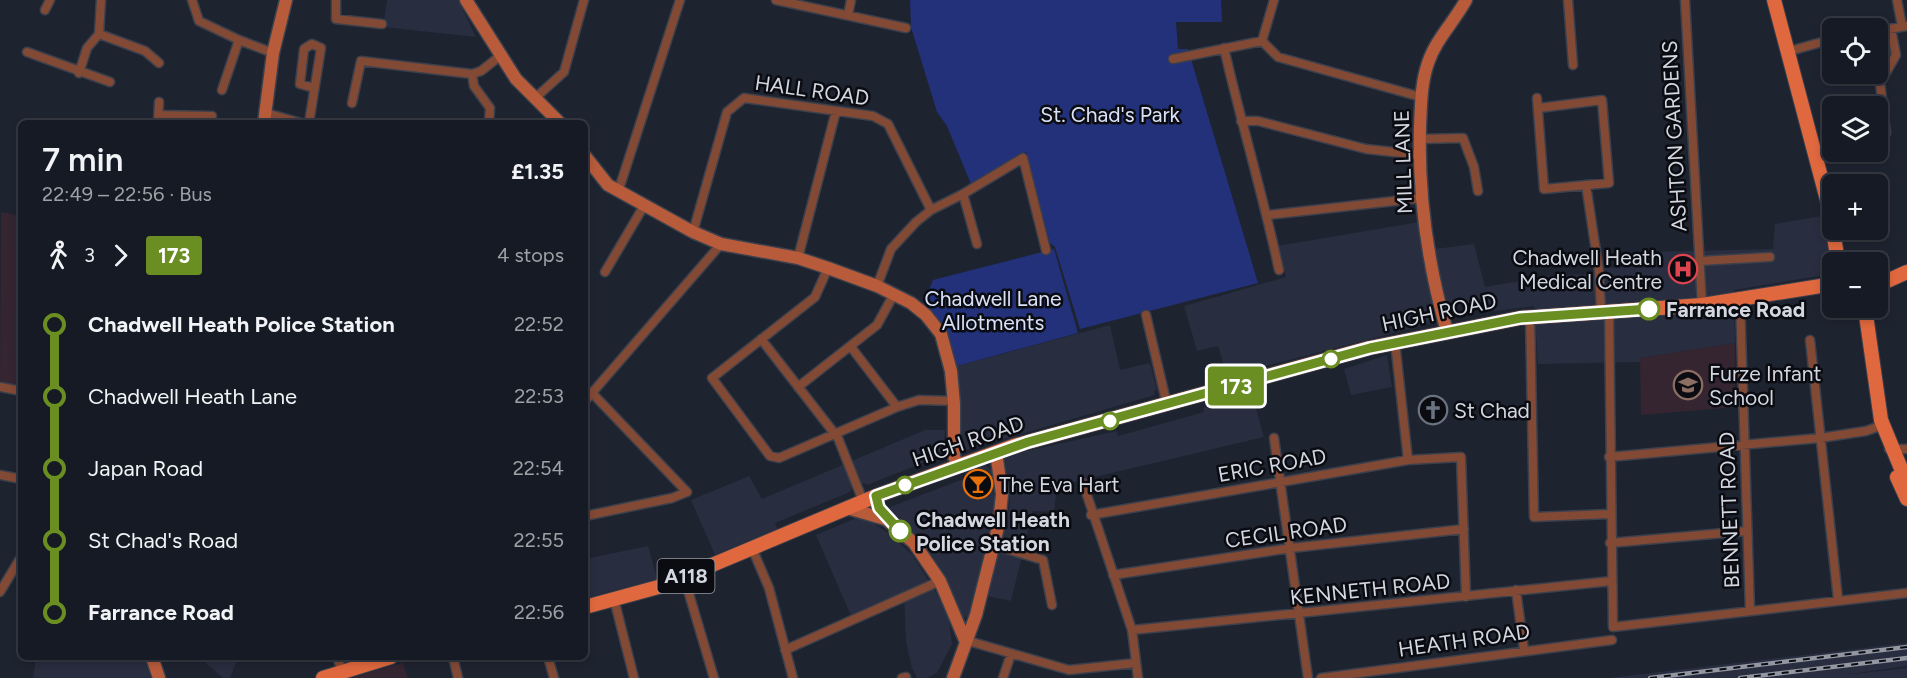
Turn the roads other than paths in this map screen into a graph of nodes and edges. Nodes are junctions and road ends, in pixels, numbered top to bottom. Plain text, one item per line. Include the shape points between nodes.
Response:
1 (50, 0) edge
2 (101, 0) edge
3 (192, 0) edge
4 (286, 0) edge
5 (336, 0) edge
6 (466, 0) edge
7 (584, 0) edge
8 (680, 0) edge
9 (776, 0) edge
10 (851, 0) edge
11 (1274, 0) edge
12 (1466, 0) edge
13 (1568, 0) edge
14 (1684, 0) edge
15 (1774, 0) edge
16 (1898, 0) edge
17 (45, 10) dead end
18 (848, 15) junction
19 (382, 24) dead end
20 (1905, 26) edge
21 (906, 28) dead end
22 (1891, 28) junction
23 (1888, 29) edge
24 (99, 34) junction
25 (239, 40) junction
26 (1262, 41) junction
27 (1822, 42) edge
28 (1224, 48) junction
29 (27, 52) dead end
30 (273, 52) junction
31 (1786, 52) junction
32 (501, 56) junction
33 (1173, 59) dead end
34 (159, 63) dead end
35 (1573, 65) dead end
36 (79, 72) junction
37 (472, 74) junction
38 (110, 82) dead end
39 (314, 88) junction
40 (222, 90) dead end
41 (1421, 96) junction
42 (1880, 96) edge
43 (1537, 98) dead end
44 (534, 99) junction
45 (159, 102) dead end
46 (352, 103) dead end
47 (1539, 108) junction
48 (836, 111) junction
49 (212, 116) dead end
50 (265, 118) edge
51 (158, 119) edge
52 (309, 120) edge
53 (489, 120) edge
54 (557, 120) edge
55 (1240, 121) junction
56 (1420, 139) junction
57 (1420, 155) junction
58 (588, 161) edge
59 (1822, 183) edge
60 (1586, 185) junction
61 (619, 189) junction
62 (1478, 191) dead end
63 (963, 194) junction
64 (1422, 198) junction
65 (645, 204) junction
66 (931, 210) junction
67 (1267, 215) junction
68 (693, 232) junction
69 (720, 244) junction
70 (977, 244) dead end
71 (1046, 250) dead end
72 (1770, 257) dead end
73 (798, 258) junction
74 (1700, 261) junction
75 (828, 267) junction
76 (1279, 270) dead end
77 (605, 272) dead end
78 (1907, 272) edge
79 (1888, 274) edge
80 (1888, 281) edge
81 (877, 286) junction
82 (1822, 286) edge
83 (894, 294) junction
84 (1822, 294) edge
85 (1768, 296) junction
86 (1740, 300) junction
87 (1702, 305) junction
88 (1605, 311) junction
89 (1146, 315) dead end
90 (1530, 317) junction
91 (1860, 318) edge
92 (1866, 318) edge
93 (1448, 332) junction
94 (1868, 335) junction
95 (761, 339) junction
96 (1810, 340) dead end
97 (1395, 342) junction
98 (851, 347) junction
99 (0, 387) edge
100 (798, 387) junction
101 (18, 390) edge
102 (592, 393) junction
103 (588, 398) edge
104 (954, 401) junction
105 (1167, 405) junction
106 (897, 407) junction
107 (1883, 425) junction
108 (835, 434) junction
109 (1274, 438) dead end
110 (1820, 438) junction
111 (1744, 445) junction
112 (1897, 449) edge
113 (996, 452) junction
114 (1609, 457) junction
115 (1408, 460) junction
116 (957, 466) junction
117 (0, 475) edge
118 (18, 478) edge
119 (1281, 481) junction
120 (1083, 483) dead end
121 (1907, 483) edge
122 (866, 495) junction
123 (1907, 499) edge
124 (847, 508) junction
125 (1610, 514) junction
126 (588, 515) edge
127 (1091, 515) junction
128 (886, 519) junction
129 (1464, 529) junction
130 (1747, 531) junction
131 (1610, 543) junction
132 (993, 545) junction
133 (752, 548) junction
134 (1291, 548) junction
135 (18, 562) edge
136 (1113, 575) junction
137 (684, 578) junction
138 (940, 581) junction
139 (1612, 582) junction
140 (1516, 590) junction
141 (0, 592) edge
142 (1907, 593) edge
143 (1466, 597) junction
144 (614, 599) junction
145 (1838, 599) junction
146 (1052, 605) dead end
147 (588, 606) edge
148 (1750, 610) junction
149 (1300, 615) junction
150 (956, 621) junction
151 (974, 623) junction
152 (1132, 630) junction
153 (965, 640) junction
154 (1612, 640) dead end
155 (785, 650) junction
156 (1524, 650) junction
157 (1011, 654) junction
158 (153, 660) edge
159 (338, 660) edge
160 (380, 660) edge
161 (454, 660) edge
162 (549, 660) edge
163 (1136, 663) junction
164 (342, 671) junction
165 (1069, 674) edge
166 (159, 678) edge
167 (323, 678) edge
168 (458, 678) edge
169 (554, 678) edge
170 (634, 678) edge
171 (714, 678) edge
172 (793, 678) edge
173 (953, 678) edge
174 (1003, 678) edge
175 (1138, 678) edge
176 (1308, 678) edge
177 (1322, 678) edge

1 - 17 street
2 - 24 street
3 - 25 street via 199,21
4 - 30 street
5 - 19 street via 336,19
6 - 32 street
7 - 44 street via 564,72
8 - 61 street
9 - 18 street
10 - 18 street
11 - 26 street
12 - 41 street, MILL LANE via 1444,29 1430,58
13 - 35 street
14 - 74 street, ASHTON GARDENS
15 - 31 main road
16 - 20 street
18 - 21 street
20 - 22 street
22 - 23 street
22 - 42 street via 1896,58 1881,78
24 - 34 street via 145,51
24 - 36 street via 87,48
25 - 30 street
25 - 40 street
26 - 28 street
26 - 41 street via 1278,57
27 - 31 street
28 - 33 street
28 - 55 street
29 - 36 street
30 - 50 street
31 - 59 main road
32 - 37 street
32 - 44 street
36 - 38 street
37 - 46 street via 361,61
37 - 53 street via 474,86 490,108
39 - 39 street via 300,84 304,50 312,44 321,48
39 - 52 street
41 - 56 street, MILL LANE
43 - 47 street
44 - 54 street
45 - 51 street
47 - 60 street via 1544,189
47 - 60 street via 1602,100 1609,183
48 - 66 street, HALL ROAD via 873,116 888,124
48 - 68 street, HALL ROAD via 744,98 727,112
48 - 73 street
49 - 51 street
55 - 57 street via 1258,121 1366,149
55 - 67 street
56 - 57 street, MILL LANE
56 - 62 street via 1462,138 1474,166
57 - 64 street, MILL LANE
58 - 61 street via 608,184
60 - 88 street
61 - 65 street
63 - 66 street
63 - 70 street
63 - 71 street via 1023,158
64 - 67 street
64 - 93 street, MILL LANE via 1429,263
65 - 68 street
65 - 77 street
66 - 81 street via 898,238
67 - 76 street
68 - 69 street
69 - 73 street
69 - 102 street
72 - 74 street
73 - 75 street
74 - 87 street, ASHTON GARDENS
75 - 81 street
75 - 95 street via 815,297
78 - 79 main road
78 - 80 main road
81 - 83 street
82 - 85 main road, HIGH ROAD / A118
83 - 98 street via 884,317
83 - 104 street via 926,315 941,334
84 - 85 main road, HIGH ROAD / A118
85 - 86 main road, HIGH ROAD / A118
86 - 87 main road, HIGH ROAD / A118
86 - 111 street, BENNETT ROAD
87 - 88 main road, HIGH ROAD / A118
88 - 90 main road, HIGH ROAD / A118
88 - 114 street
89 - 105 street
90 - 93 main road, HIGH ROAD / A118
90 - 125 street via 1534,517
91 - 94 main road
92 - 94 main road
93 - 97 main road, HIGH ROAD / A118
94 - 107 main road
95 - 100 street
95 - 108 street via 712,378 773,458
96 - 110 street
97 - 105 main road, HIGH ROAD / A118
97 - 115 street
98 - 100 street
98 - 106 street
99 - 101 street
100 - 108 street
102 - 103 street
102 - 126 street via 687,492
104 - 106 street via 919,400
104 - 116 street
105 - 113 main road, HIGH ROAD / A118
106 - 108 street
107 - 110 street
107 - 112 main road
108 - 122 street
109 - 119 street
110 - 111 street
110 - 145 street
111 - 114 street
111 - 130 street, BENNETT ROAD
112 - 121 main road
112 - 123 main road via 1892,466
113 - 116 main road, HIGH ROAD / A118
113 - 132 street via 1002,500
114 - 125 street
115 - 119 street, ERIC ROAD
115 - 129 street, ERIC ROAD via 1461,457
116 - 122 main road, HIGH ROAD / A118
117 - 118 street
119 - 127 street, ERIC ROAD
119 - 134 street
120 - 127 street
122 - 124 main road, HIGH ROAD / A118
122 - 128 street
124 - 128 street
124 - 133 main road, HIGH ROAD / A118
125 - 131 street
127 - 136 street
128 - 138 street via 914,543
129 - 134 street, CECIL ROAD
129 - 143 street
130 - 131 street
130 - 148 street, BENNETT ROAD
131 - 139 street
132 - 146 street via 1043,560
132 - 151 street
133 - 137 main road, HIGH ROAD / A118
133 - 155 street via 769,588
134 - 136 street, CECIL ROAD
134 - 149 street
135 - 141 street
136 - 152 street
137 - 144 main road, HIGH ROAD / A118
137 - 171 street
138 - 150 street
138 - 155 street
139 - 140 street, KENNETH ROAD
139 - 148 street via 1613,627
140 - 143 street, KENNETH ROAD
140 - 156 street
142 - 145 street
143 - 149 street, KENNETH ROAD
144 - 147 main road, HIGH ROAD / A118
144 - 170 street
145 - 148 street
149 - 152 street, KENNETH ROAD
149 - 176 street
150 - 151 street
150 - 153 street
151 - 153 street
152 - 163 street
153 - 157 street
153 - 173 street
154 - 156 street, HEATH ROAD
155 - 172 street
156 - 177 street, HEATH ROAD
157 - 165 street
157 - 174 street
158 - 166 street
159 - 164 street
160 - 164 main road
161 - 168 street
162 - 169 street
163 - 165 street
163 - 175 street
164 - 167 main road

